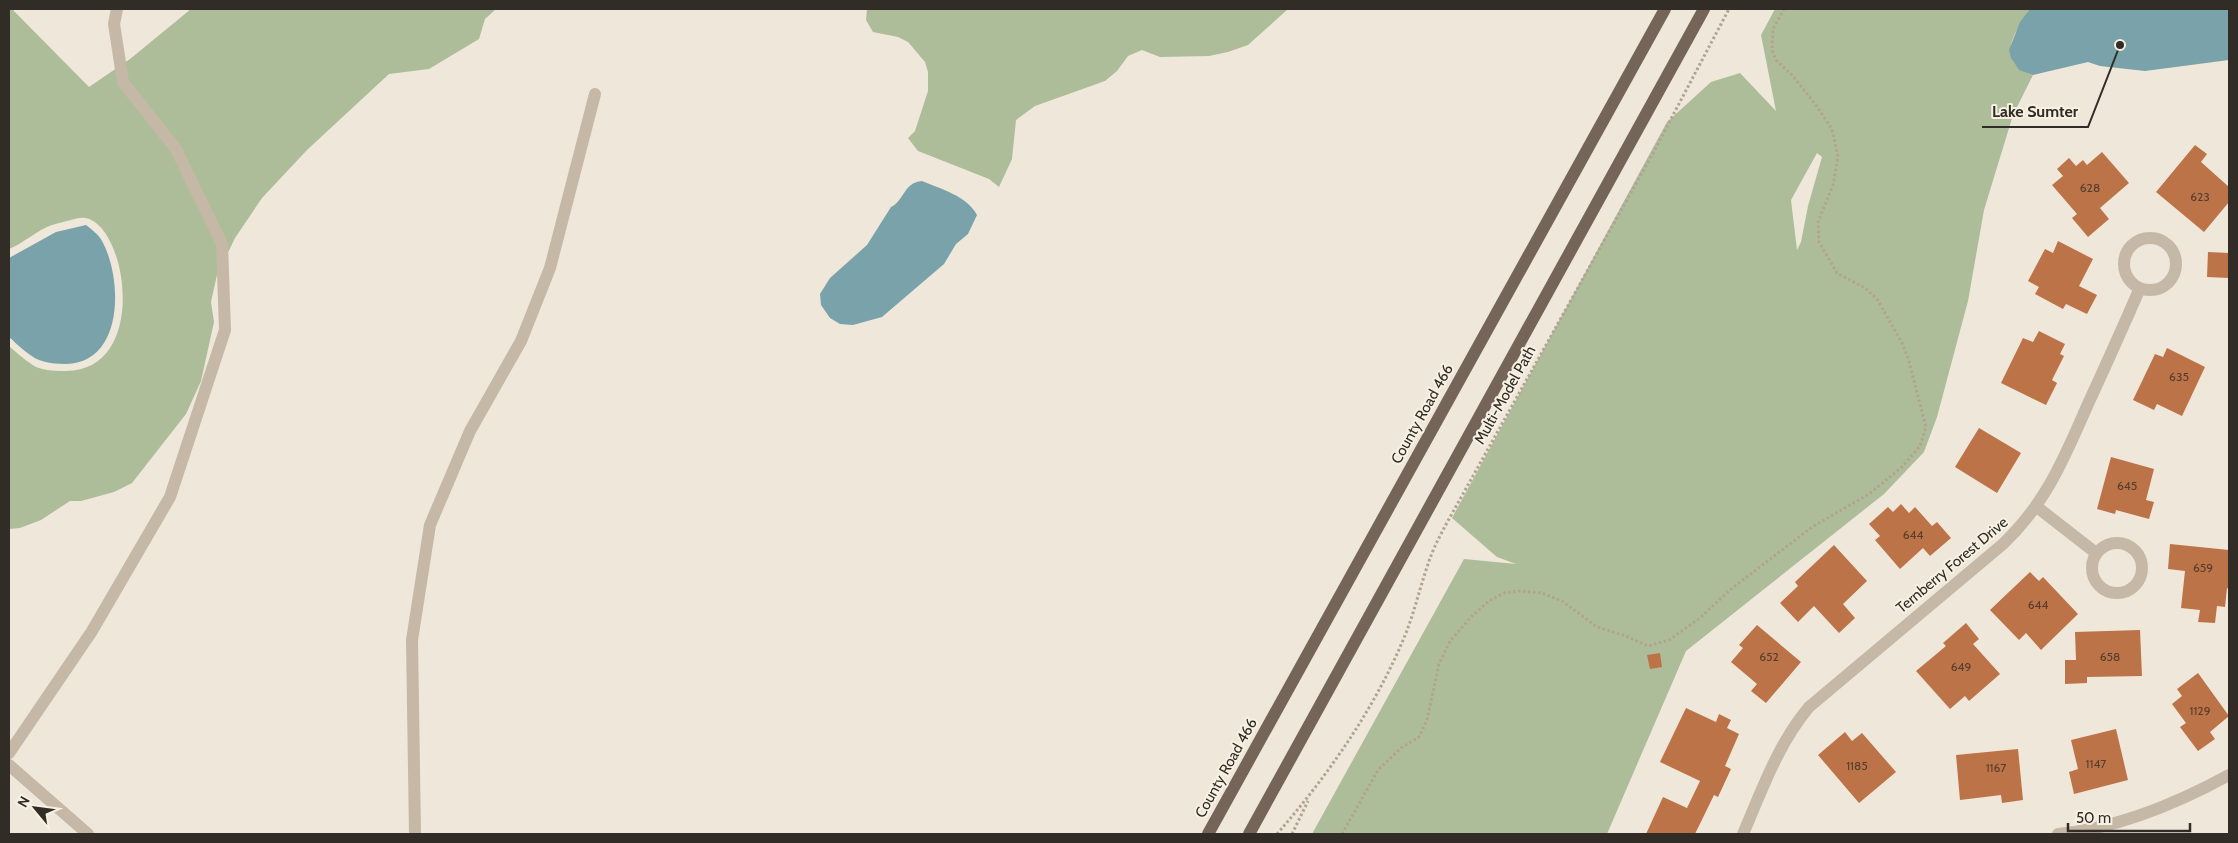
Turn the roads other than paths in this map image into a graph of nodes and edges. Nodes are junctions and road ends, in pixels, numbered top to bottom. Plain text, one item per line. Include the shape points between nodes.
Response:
1 (116, 9) edge
2 (1665, 9) edge
3 (1704, 9) edge
4 (595, 94) dead end
5 (2140, 288) junction
6 (2037, 507) junction
7 (2096, 553) junction
8 (9, 753) edge
9 (9, 766) edge
10 (2229, 775) edge
11 (1747, 833) edge
12 (88, 834) edge
13 (415, 834) edge
14 (1208, 834) edge
15 (1248, 834) edge
16 (2058, 834) edge

1 - 8 street via 114,24 123,82 176,148 222,244 225,330 170,497 92,630
2 - 14 main road, County Road 466
3 - 15 main road
4 - 13 street via 550,268 522,341 470,431 430,524 412,640
5 - 5 street via 2128,278 2126,254 2137,241 2161,240 2174,252 2176,270 2166,285 2158,289
5 - 6 street, Ternberry Forest Drive via 2069,448
6 - 7 street
6 - 11 street, Ternberry Forest Drive via 2003,544 1809,707 1783,744
7 - 7 street via 2111,544 2128,545 2140,558 2141,575 2137,583 2116,593 2102,588 2092,576
9 - 12 street
10 - 16 street via 2198,792 2147,812 2104,826

